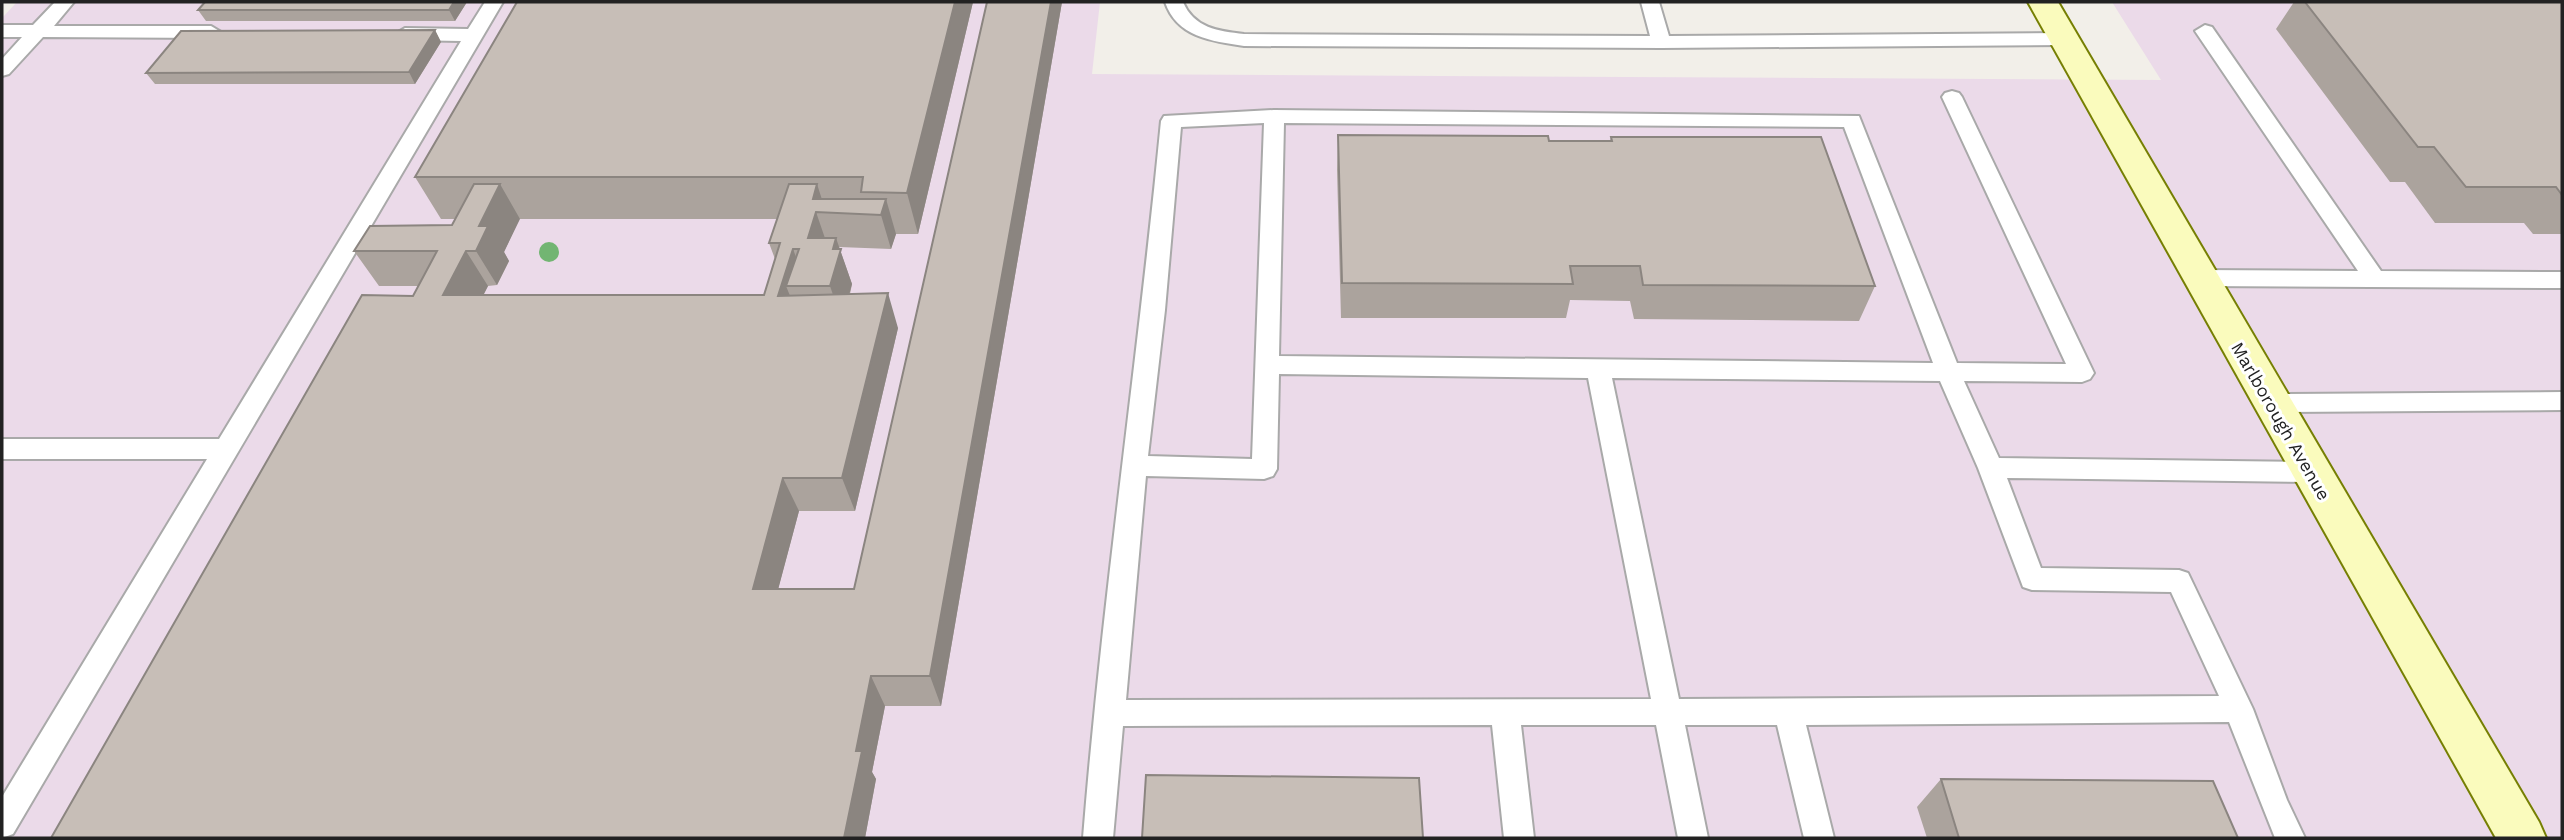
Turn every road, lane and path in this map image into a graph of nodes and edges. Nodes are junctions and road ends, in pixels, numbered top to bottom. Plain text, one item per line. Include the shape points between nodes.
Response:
1 (65, 2) edge
2 (494, 2) edge
3 (1174, 2) edge
4 (1650, 2) edge
5 (2043, 2) edge
6 (38, 30) junction
7 (2, 31) edge
8 (2205, 31) dead end
9 (229, 32) edge
10 (392, 34) edge
11 (474, 35) junction
12 (2064, 39) junction
13 (1661, 42) junction
14 (2, 71) edge
15 (1952, 97) dead end
16 (1274, 116) junction
17 (2199, 278) junction
18 (2375, 279) junction
19 (2562, 280) edge
20 (1267, 365) junction
21 (1598, 369) junction
22 (1949, 374) junction
23 (2562, 401) edge
24 (2270, 403) junction
25 (2, 449) edge
26 (226, 449) junction
27 (1134, 466) junction
28 (1991, 468) junction
29 (2311, 472) junction
30 (2239, 709) junction
31 (1788, 712) junction
32 (1110, 713) junction
33 (1505, 714) junction
34 (1668, 714) junction
35 (2, 824) edge
36 (1098, 838) edge
37 (1519, 838) edge
38 (1693, 838) edge
39 (1819, 838) edge
40 (2290, 838) edge
41 (2522, 838) edge

1 - 6 lane
2 - 11 lane
3 - 13 lane via 1188,24 1204,33 1244,40
4 - 13 lane
5 - 12 street, Marlborough Avenue
6 - 7 lane
6 - 9 lane
6 - 14 lane
8 - 18 lane
10 - 11 lane
11 - 26 lane
12 - 13 lane
12 - 17 street, Marlborough Avenue
15 - 22 lane via 2082,373
16 - 20 lane
16 - 22 lane via 1852,121
16 - 27 lane via 1171,121
17 - 18 lane
17 - 24 street, Marlborough Avenue
18 - 19 lane
20 - 21 lane
20 - 27 lane via 1264,469
21 - 22 lane
21 - 34 lane
22 - 28 lane
23 - 24 lane
24 - 29 street, Marlborough Avenue
25 - 26 lane
26 - 35 lane
27 - 32 lane
28 - 29 lane
28 - 30 lane via 2032,579 2179,581
29 - 41 street, Marlborough Avenue
30 - 31 lane
30 - 40 lane
31 - 34 lane
31 - 39 lane
32 - 33 lane
32 - 36 lane
33 - 34 lane
33 - 37 lane
34 - 38 lane

